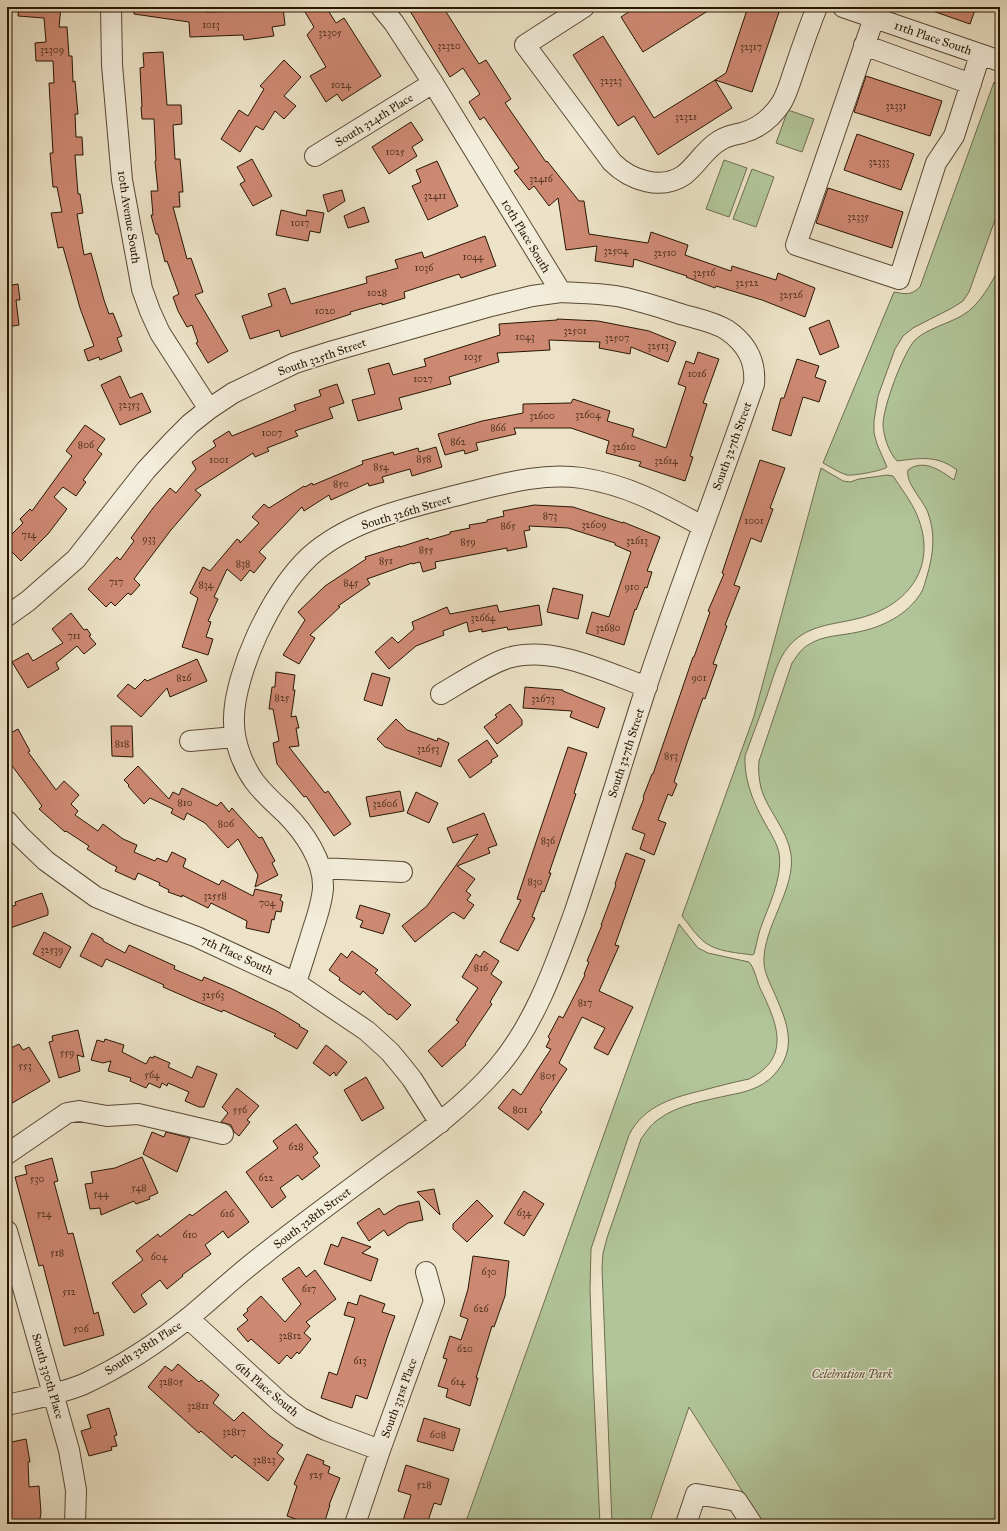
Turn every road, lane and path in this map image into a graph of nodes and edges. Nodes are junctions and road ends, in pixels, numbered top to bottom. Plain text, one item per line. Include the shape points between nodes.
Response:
1 (111, 7) edge
2 (381, 7) edge
3 (584, 7) edge
4 (817, 7) edge
5 (843, 7) edge
6 (874, 18) junction
7 (864, 45) junction
8 (980, 55) junction
9 (1000, 61) edge
10 (433, 83) junction
11 (971, 84) junction
12 (315, 156) dead end
13 (561, 292) junction
14 (209, 409) junction
15 (702, 526) junction
16 (7, 616) edge
17 (647, 687) junction
18 (441, 694) dead end
19 (235, 736) junction
20 (190, 741) dead end
21 (7, 821) edge
22 (320, 868) junction
23 (402, 872) dead end
24 (296, 983) junction
25 (440, 1123) junction
26 (223, 1134) dead end
27 (7, 1154) edge
28 (7, 1231) edge
29 (426, 1272) dead end
30 (188, 1318) junction
31 (53, 1394) junction
32 (7, 1405) edge
33 (380, 1450) junction
34 (75, 1524) edge
35 (355, 1524) edge
36 (686, 1524) edge
37 (752, 1524) edge

1 - 14 street, 10th Avenue South via 112,65 122,180 142,289 160,333
2 - 10 street, 10th Place South
3 - 4 street via 525,45 612,162 627,174 661,183 684,175 718,141 756,129 770,117 782,102
5 - 6 street, 11th Place South
6 - 7 street
6 - 8 street, 11th Place South
7 - 11 street
7 - 11 street via 796,245 899,279 936,162 954,136
8 - 9 street, 11th Place South
8 - 11 street
10 - 12 street, South 324th Place
10 - 13 street, 10th Place South
13 - 14 street, South 325th Street via 491,306 295,363 233,393
13 - 15 street, South 327th Street via 615,296 717,325 735,337 749,354 754,364 754,384
14 - 16 street, South 325th Street via 190,424 146,470 76,559
15 - 17 street, South 327th Street
15 - 19 street, South 326th Street via 649,498 617,486 563,476 518,481 371,520 339,535 309,557 287,582 268,610 252,646 236,695
17 - 18 street via 588,664 565,658 516,656 497,663
17 - 25 street, South 327th Street via 585,881 559,954 535,1009 516,1043 499,1066
19 - 20 street
19 - 22 street, South 326th Street via 242,758 254,781 297,826
21 - 24 street, 7th Place South via 46,861 96,896 197,937
22 - 23 street
22 - 24 street, South 326th Street via 322,899
24 - 25 street, 7th Place South via 367,1032 390,1052 412,1079
25 - 30 street, South 328th Street via 260,1257
26 - 27 street via 138,1114 107,1116 79,1111 67,1113
28 - 31 street, South 330th Place
29 - 33 street, South 331st Place via 434,1301
30 - 31 street, South 328th Place via 117,1368 82,1385
30 - 33 street, 6th Place South via 276,1399 301,1418
31 - 32 street, South 328th Place
31 - 34 street, South 330th Place via 72,1466 76,1490
33 - 35 street, South 331st Place
36 - 37 street via 696,1494 737,1501

